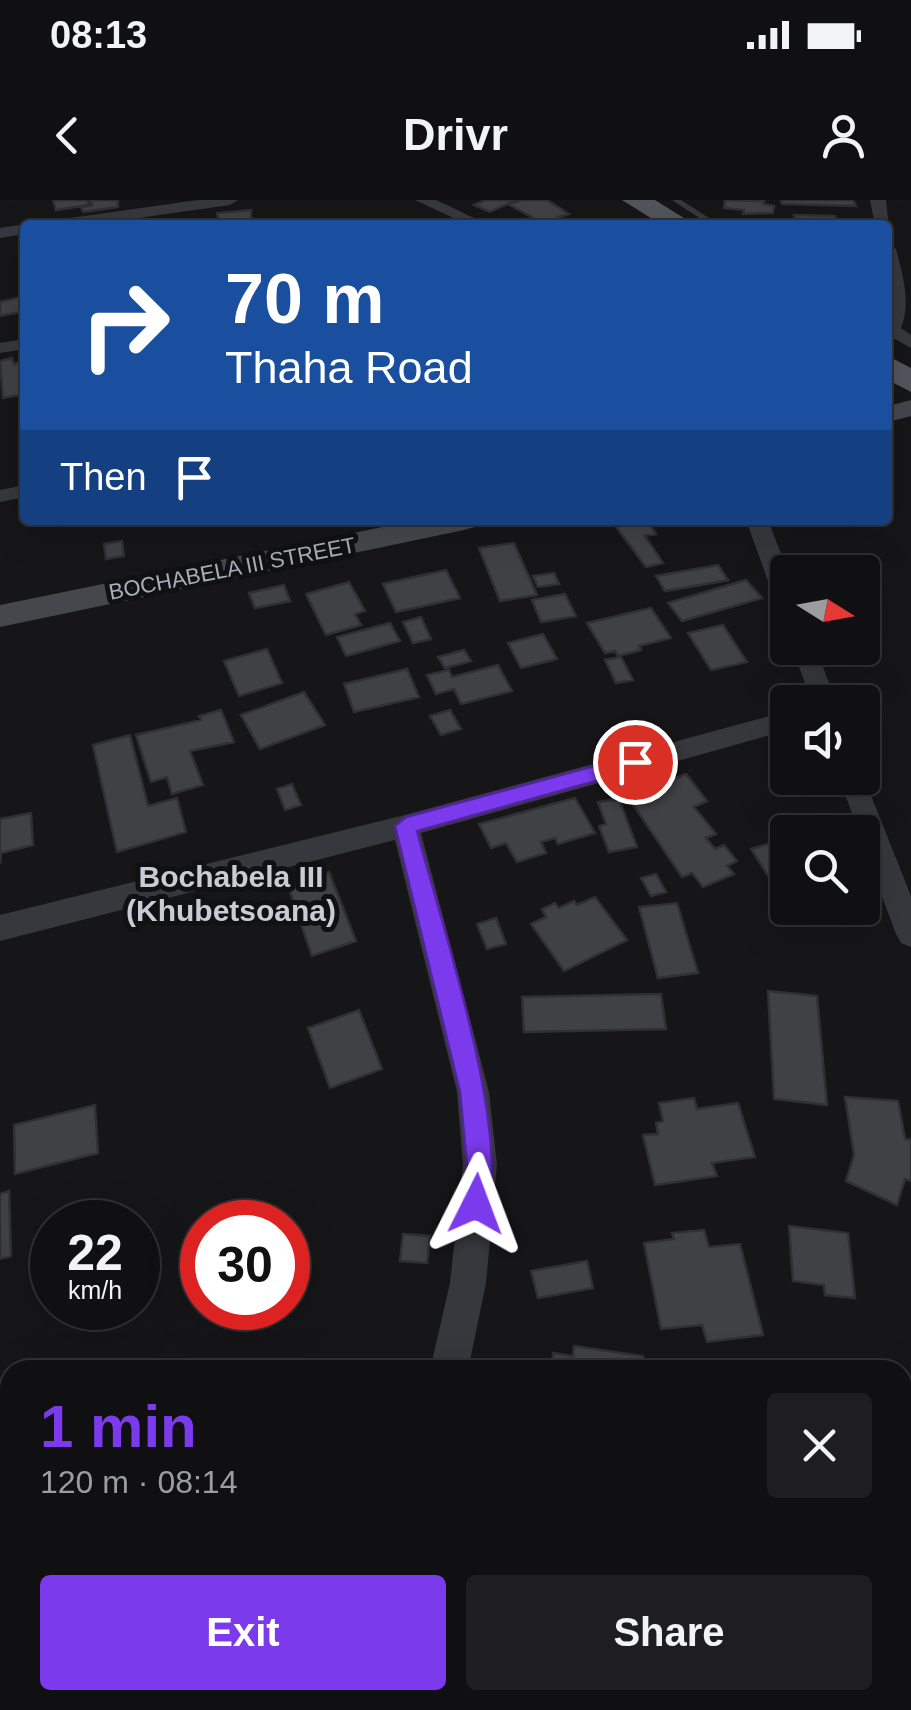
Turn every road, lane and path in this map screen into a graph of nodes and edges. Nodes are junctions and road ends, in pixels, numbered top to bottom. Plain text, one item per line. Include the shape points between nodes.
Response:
1 (154, 200) edge
2 (230, 200) edge
3 (423, 200) edge
4 (635, 200) edge
5 (676, 200) edge
6 (173, 208) junction
7 (90, 220) edge
8 (470, 220) edge
9 (673, 220) edge
10 (708, 220) edge
11 (892, 262) edge
12 (892, 332) edge
13 (440, 525) edge
14 (759, 525) edge
15 (770, 555) edge
16 (0, 616) edge
17 (770, 725) edge
18 (858, 795) edge
19 (406, 826) junction
20 (0, 928) edge
21 (911, 934) edge
22 (451, 1360) edge

1 - 6 street
2 - 6 street
3 - 8 street
4 - 9 main road
5 - 10 lane
6 - 7 street
11 - 12 street via 906,308
13 - 16 street, BOCHABELA III STREET
14 - 15 street
17 - 19 street
18 - 21 street
19 - 20 street
19 - 22 street via 473,1092 480,1165 468,1283

